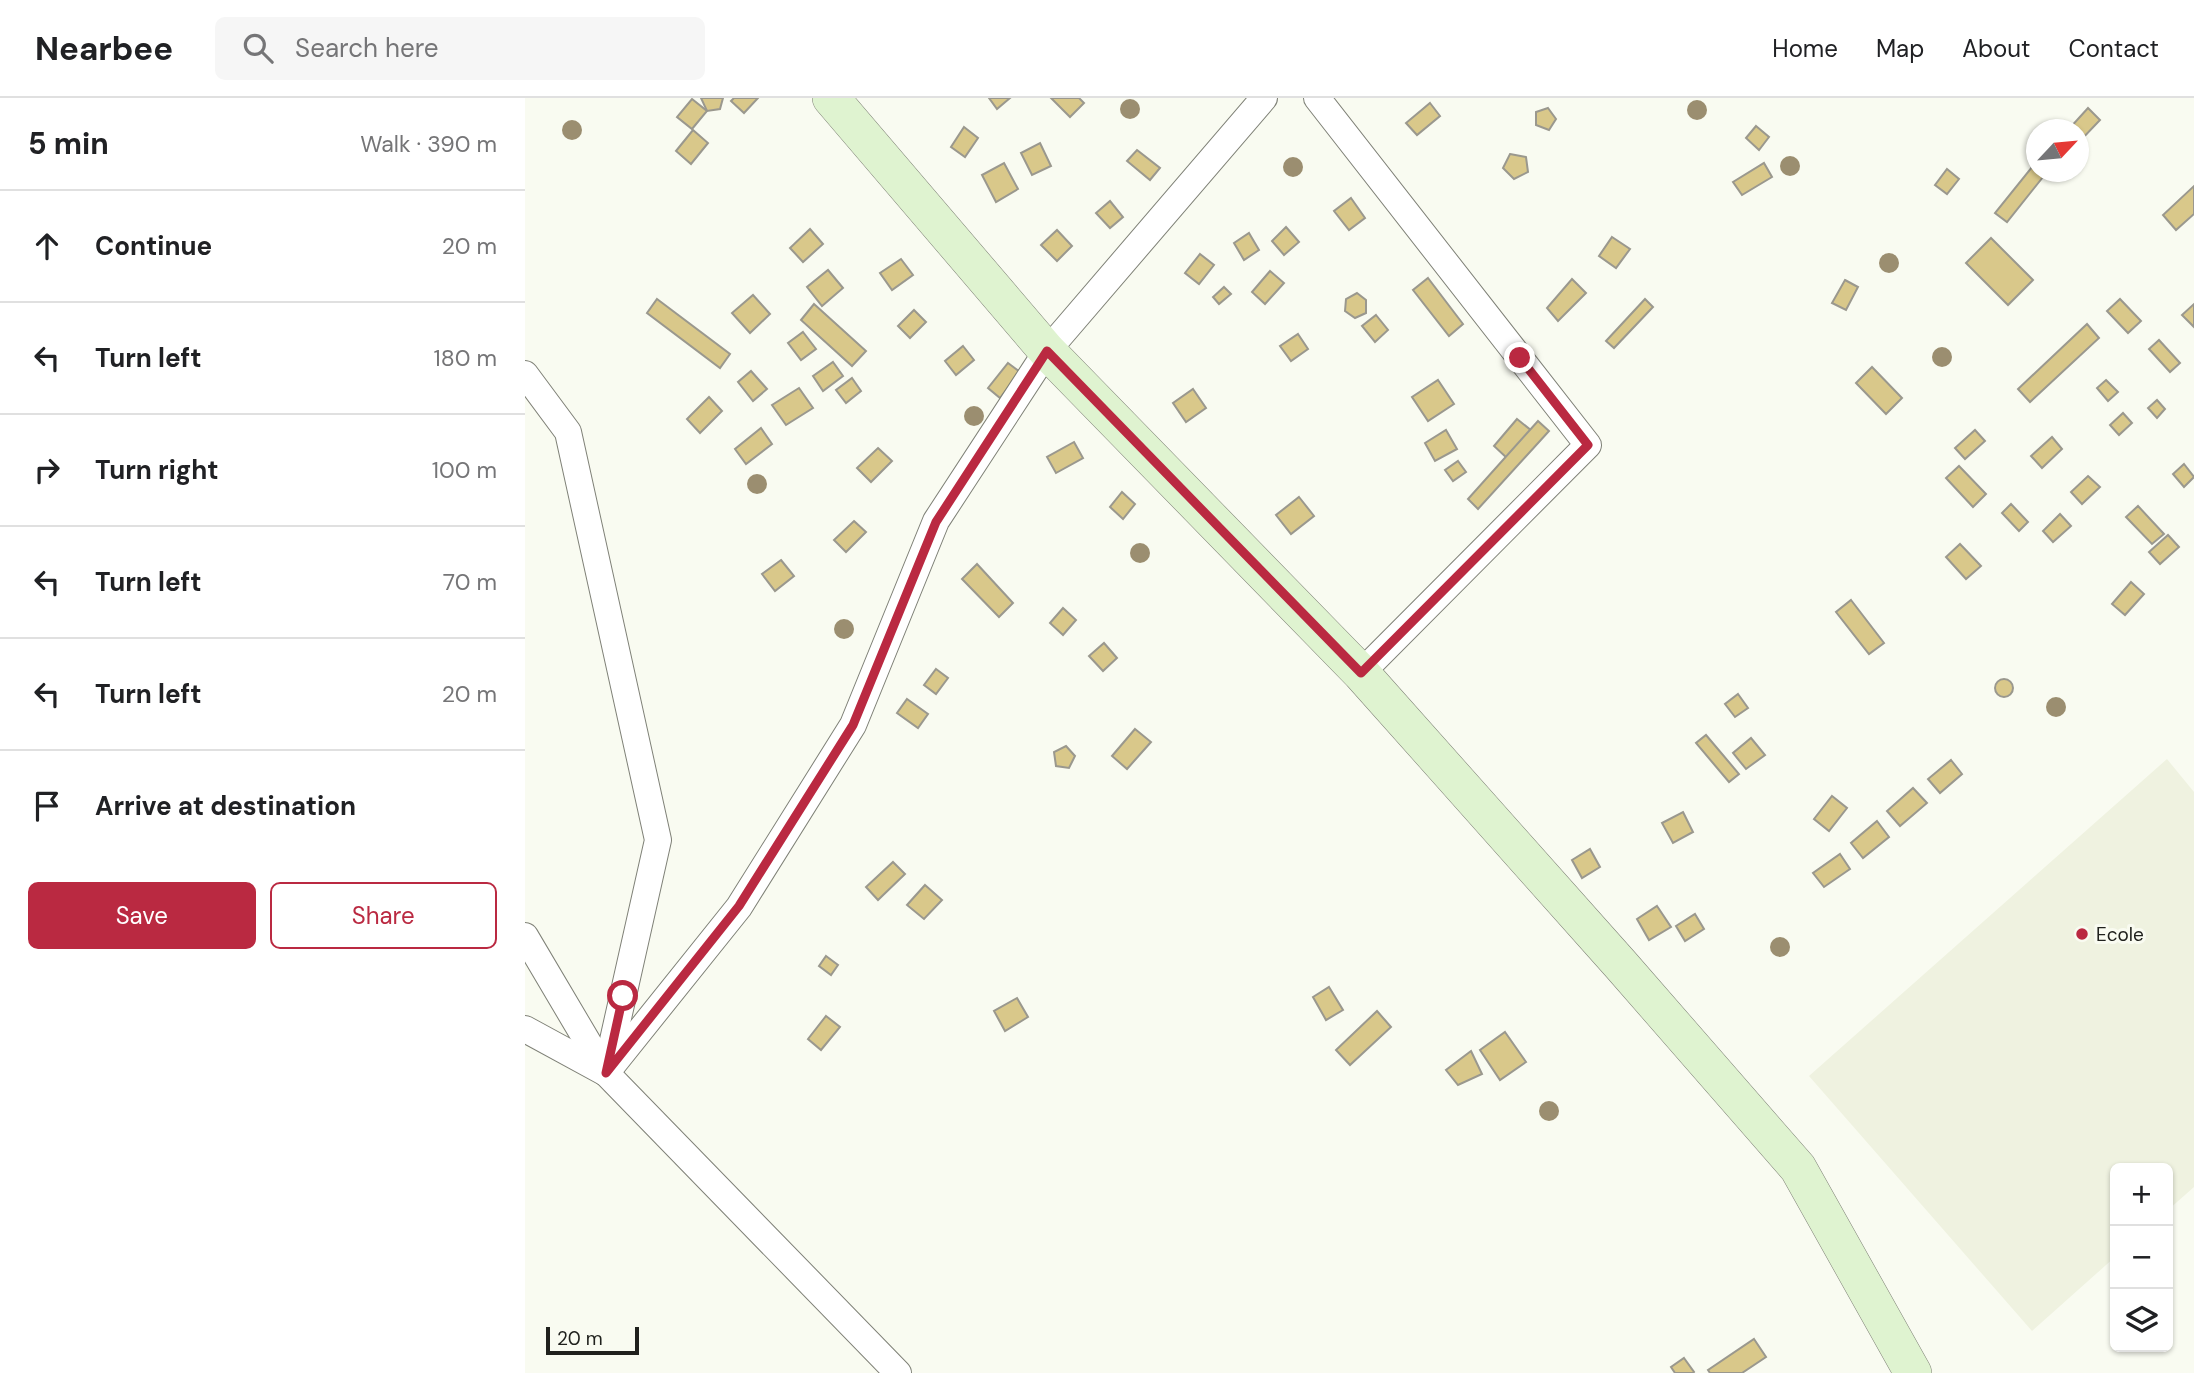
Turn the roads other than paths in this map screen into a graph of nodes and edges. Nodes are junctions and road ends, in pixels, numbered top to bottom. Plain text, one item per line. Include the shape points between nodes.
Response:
1 (831, 98) edge
2 (1264, 98) edge
3 (1317, 98) edge
4 (1047, 351) junction
5 (525, 374) edge
6 (1361, 673) junction
7 (525, 936) edge
8 (525, 1029) edge
9 (606, 1073) junction
10 (898, 1373) edge
11 (1913, 1373) edge

1 - 4 main road
2 - 4 street
3 - 6 street via 1588,445
4 - 6 main road
4 - 9 street via 936,522 853,725 739,906
5 - 9 street via 568,432 658,840
6 - 11 main road via 1798,1168
7 - 9 street
8 - 9 street
9 - 10 street

